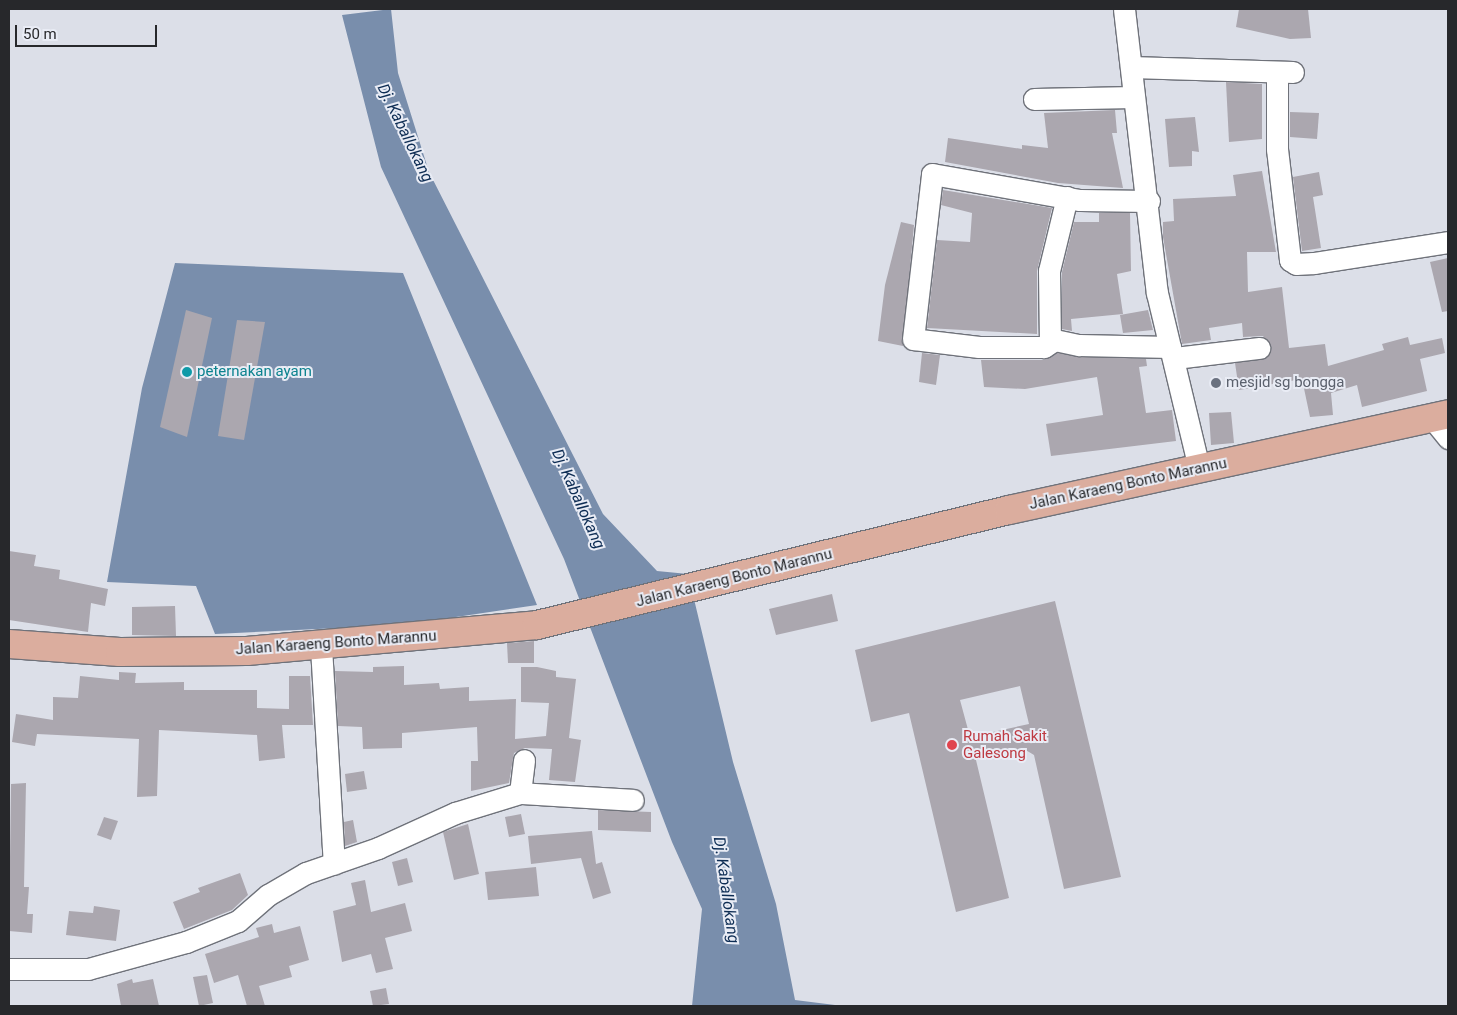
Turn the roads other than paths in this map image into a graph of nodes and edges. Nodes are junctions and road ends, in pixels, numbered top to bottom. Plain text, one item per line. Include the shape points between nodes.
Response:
1 (1124, 9) edge
2 (1131, 67) junction
3 (1134, 97) junction
4 (1034, 99) dead end
5 (1067, 197) junction
6 (1149, 201) junction
7 (1448, 242) edge
8 (1053, 341) junction
9 (1259, 348) dead end
10 (1172, 352) junction
11 (1443, 423) edge
12 (1199, 468) junction
13 (9, 644) edge
14 (321, 647) junction
15 (524, 760) dead end
16 (520, 793) junction
17 (633, 800) dead end
18 (334, 864) junction
19 (9, 969) edge

1 - 2 street
2 - 3 street
2 - 7 street via 1285,72 1277,149 1290,260 1296,264
3 - 4 street
3 - 6 street
5 - 6 street
5 - 8 street via 1049,271
5 - 8 street via 932,174 913,339 988,347 1044,347
6 - 10 street via 1157,294
8 - 10 street
9 - 10 street
10 - 12 street
11 - 12 main road, Jalan Karaeng Bonto Marannu
12 - 14 main road, Jalan Karaeng Bonto Marannu via 585,615 487,631
13 - 14 main road, Jalan Karaeng Bonto Marannu via 137,652
14 - 18 street
15 - 16 street
16 - 17 street
16 - 18 street via 455,813
18 - 19 street via 284,884 238,921 159,951 88,969

